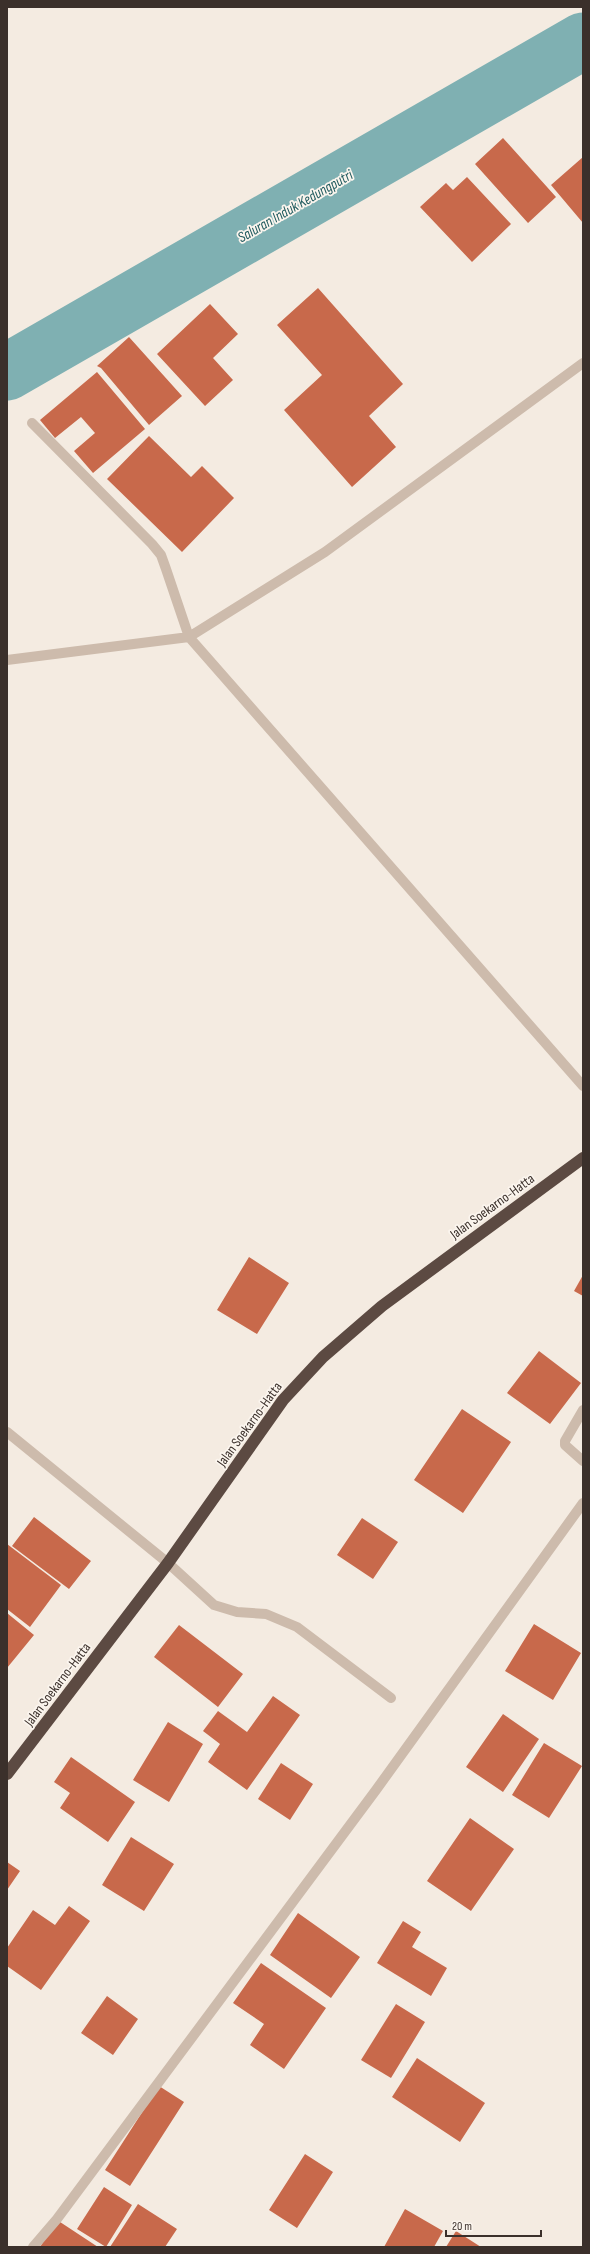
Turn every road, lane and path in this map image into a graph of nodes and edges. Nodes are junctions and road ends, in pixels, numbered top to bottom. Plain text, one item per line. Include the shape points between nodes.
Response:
1 (583, 362) edge
2 (32, 423) dead end
3 (189, 637) junction
4 (7, 660) edge
5 (583, 1086) edge
6 (583, 1158) edge
7 (583, 1410) edge
8 (7, 1432) edge
9 (583, 1461) edge
10 (583, 1503) edge
11 (168, 1563) junction
12 (391, 1698) dead end
13 (7, 1774) edge
14 (34, 2247) edge

1 - 3 street via 324,552
2 - 3 street via 161,555
3 - 4 street
3 - 5 street
6 - 11 highway, Jalan Soekarno-Hatta via 382,1306 323,1357 283,1400
7 - 9 street via 565,1441 565,1445
8 - 11 street
10 - 14 street via 376,1790
11 - 12 street via 214,1605 237,1612 266,1614 297,1626
11 - 13 highway, Jalan Soekarno-Hatta

